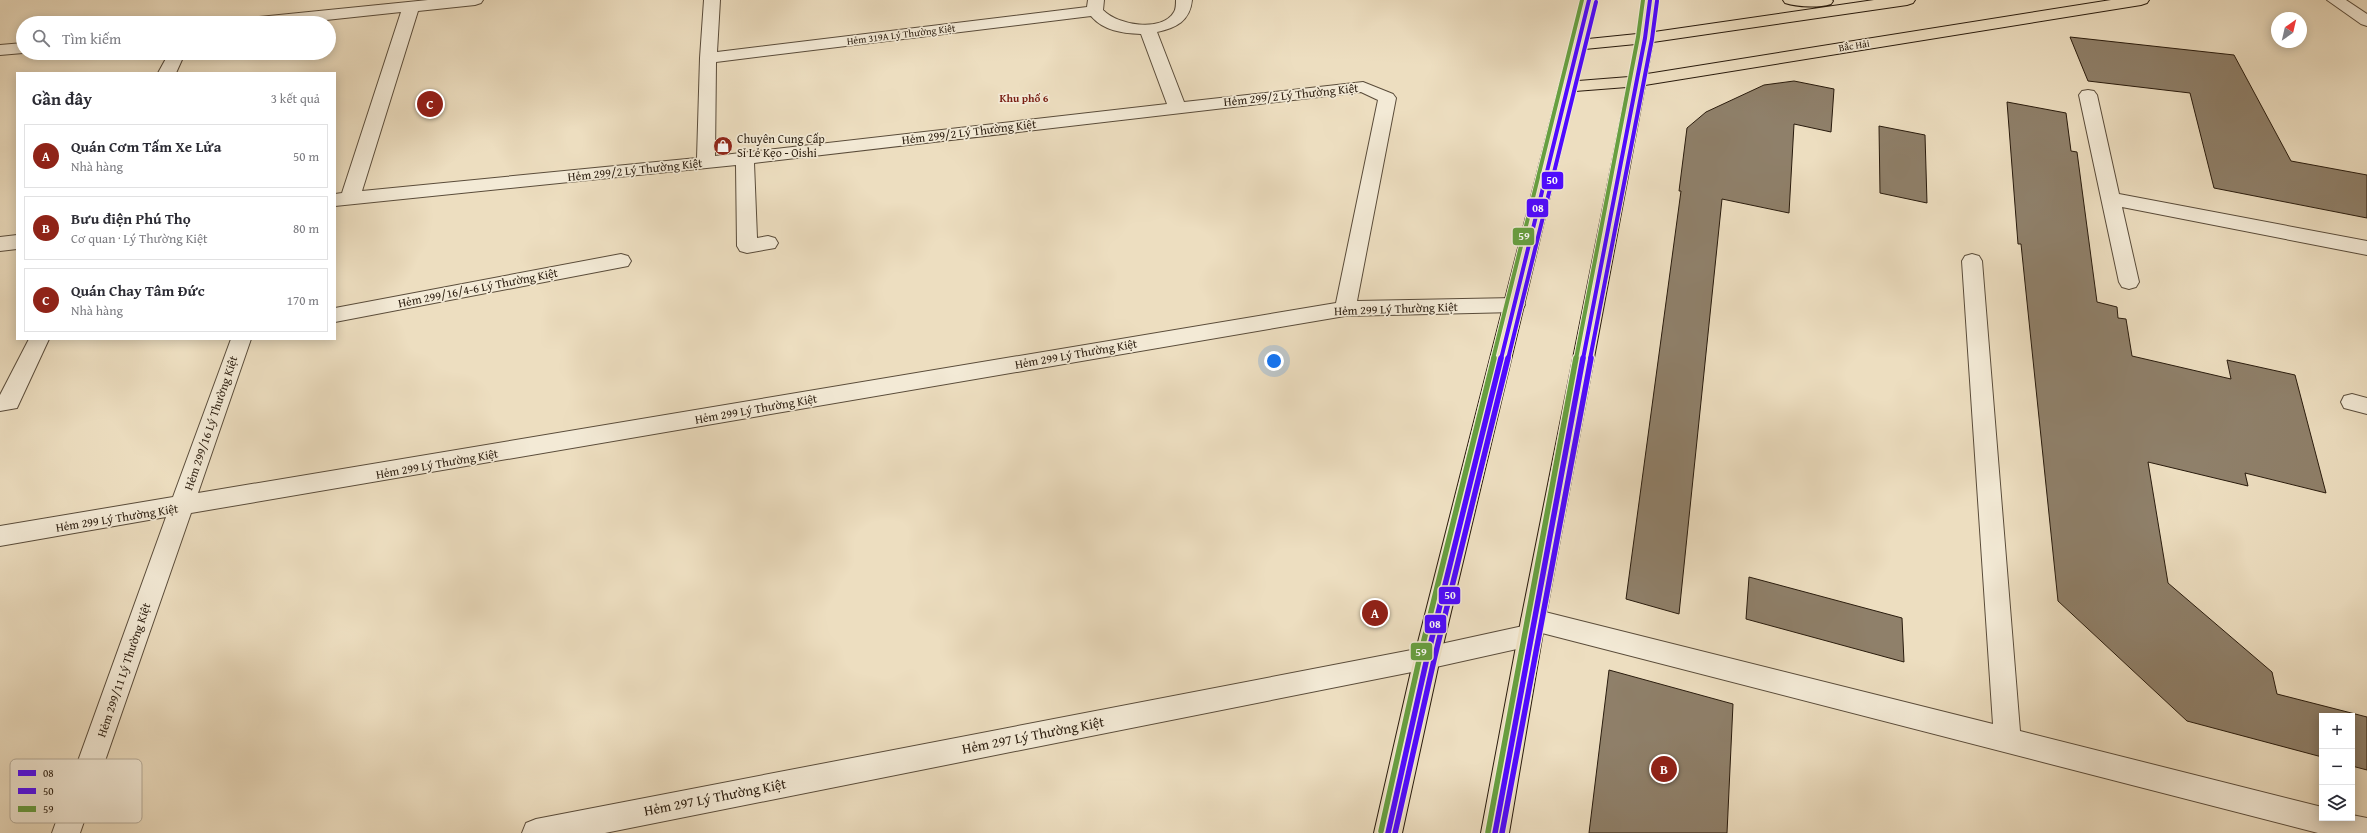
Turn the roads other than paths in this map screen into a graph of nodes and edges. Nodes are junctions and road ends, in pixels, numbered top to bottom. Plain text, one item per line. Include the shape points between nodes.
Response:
1 (475, 0) edge
2 (712, 0) edge
3 (1184, 0) edge
4 (1650, 0) edge
5 (1848, 0) edge
6 (1907, 0) edge
7 (2141, 0) edge
8 (2335, 0) edge
9 (1800, 1) edge
10 (1585, 2) edge
11 (1095, 5) edge
12 (362, 6) edge
13 (411, 7) junction
14 (296, 16) edge
15 (2367, 21) edge
16 (1148, 30) junction
17 (1645, 38) junction
18 (1578, 45) junction
19 (16, 49) edge
20 (0, 50) edge
21 (708, 58) junction
22 (174, 60) edge
23 (168, 72) edge
24 (1637, 81) junction
25 (1567, 87) junction
26 (2088, 96) dead end
27 (1177, 107) junction
28 (744, 159) junction
29 (706, 164) junction
30 (2110, 198) junction
31 (343, 199) edge
32 (16, 242) edge
33 (768, 243) dead end
34 (0, 244) edge
35 (2367, 248) edge
36 (621, 261) dead end
37 (1972, 261) dead end
38 (2129, 282) dead end
39 (1515, 305) junction
40 (1345, 308) junction
41 (336, 315) edge
42 (39, 340) edge
43 (241, 340) edge
44 (0, 404) edge
45 (181, 507) junction
46 (0, 536) edge
47 (1531, 627) junction
48 (1427, 658) junction
49 (2007, 741) junction
50 (92, 759) edge
51 (70, 823) edge
52 (613, 824) edge
53 (2367, 832) edge
54 (66, 833) edge
55 (536, 833) edge
56 (1388, 833) edge
57 (1495, 833) edge

1 - 13 street
2 - 21 street
3 - 16 street via 1182,14 1174,21
4 - 17 main road
5 - 9 main road
6 - 17 main road
7 - 24 main road, Bắc Hải
8 - 15 street
10 - 18 main road
11 - 16 street via 1109,24 1121,28
11 - 21 street, Hẻm 319A Lý Thường Kiệt
12 - 13 street
12 - 14 street
13 - 31 street
16 - 27 street
17 - 18 main road
17 - 24 main road
18 - 25 main road
19 - 20 street
21 - 29 street
22 - 23 street
24 - 25 main road, Bắc Hải
24 - 47 main road
25 - 39 main road
26 - 30 street
27 - 28 street, Hẻm 299/2 Lý Thường Kiệt
27 - 40 street, Hẻm 299/2 Lý Thường Kiệt via 1363,87 1387,98
28 - 29 street, Hẻm 299/2 Lý Thường Kiệt
28 - 33 street via 747,246
29 - 31 street, Hẻm 299/2 Lý Thường Kiệt
30 - 35 street
30 - 38 street
32 - 34 street
36 - 41 street, Hẻm 299/16/4-6 Lý Thường Kiệt
37 - 49 street
39 - 40 street, Hẻm 299 Lý Thường Kiệt
39 - 48 main road
40 - 45 street, Hẻm 299 Lý Thường Kiệt
42 - 44 street via 9,402
43 - 45 street, Hẻm 299/16 Lý Thường Kiệt
45 - 46 street, Hẻm 299 Lý Thường Kiệt
45 - 50 street, Hẻm 299/11 Lý Thường Kiệt
47 - 48 street, Hẻm 297 Lý Thường Kiệt
47 - 49 street
47 - 57 main road
48 - 52 street, Hẻm 297 Lý Thường Kiệt
48 - 56 main road
49 - 53 street
51 - 54 street, Hẻm 299/11 Lý Thường Kiệt
52 - 55 street, Hẻm 297 Lý Thường Kiệt

